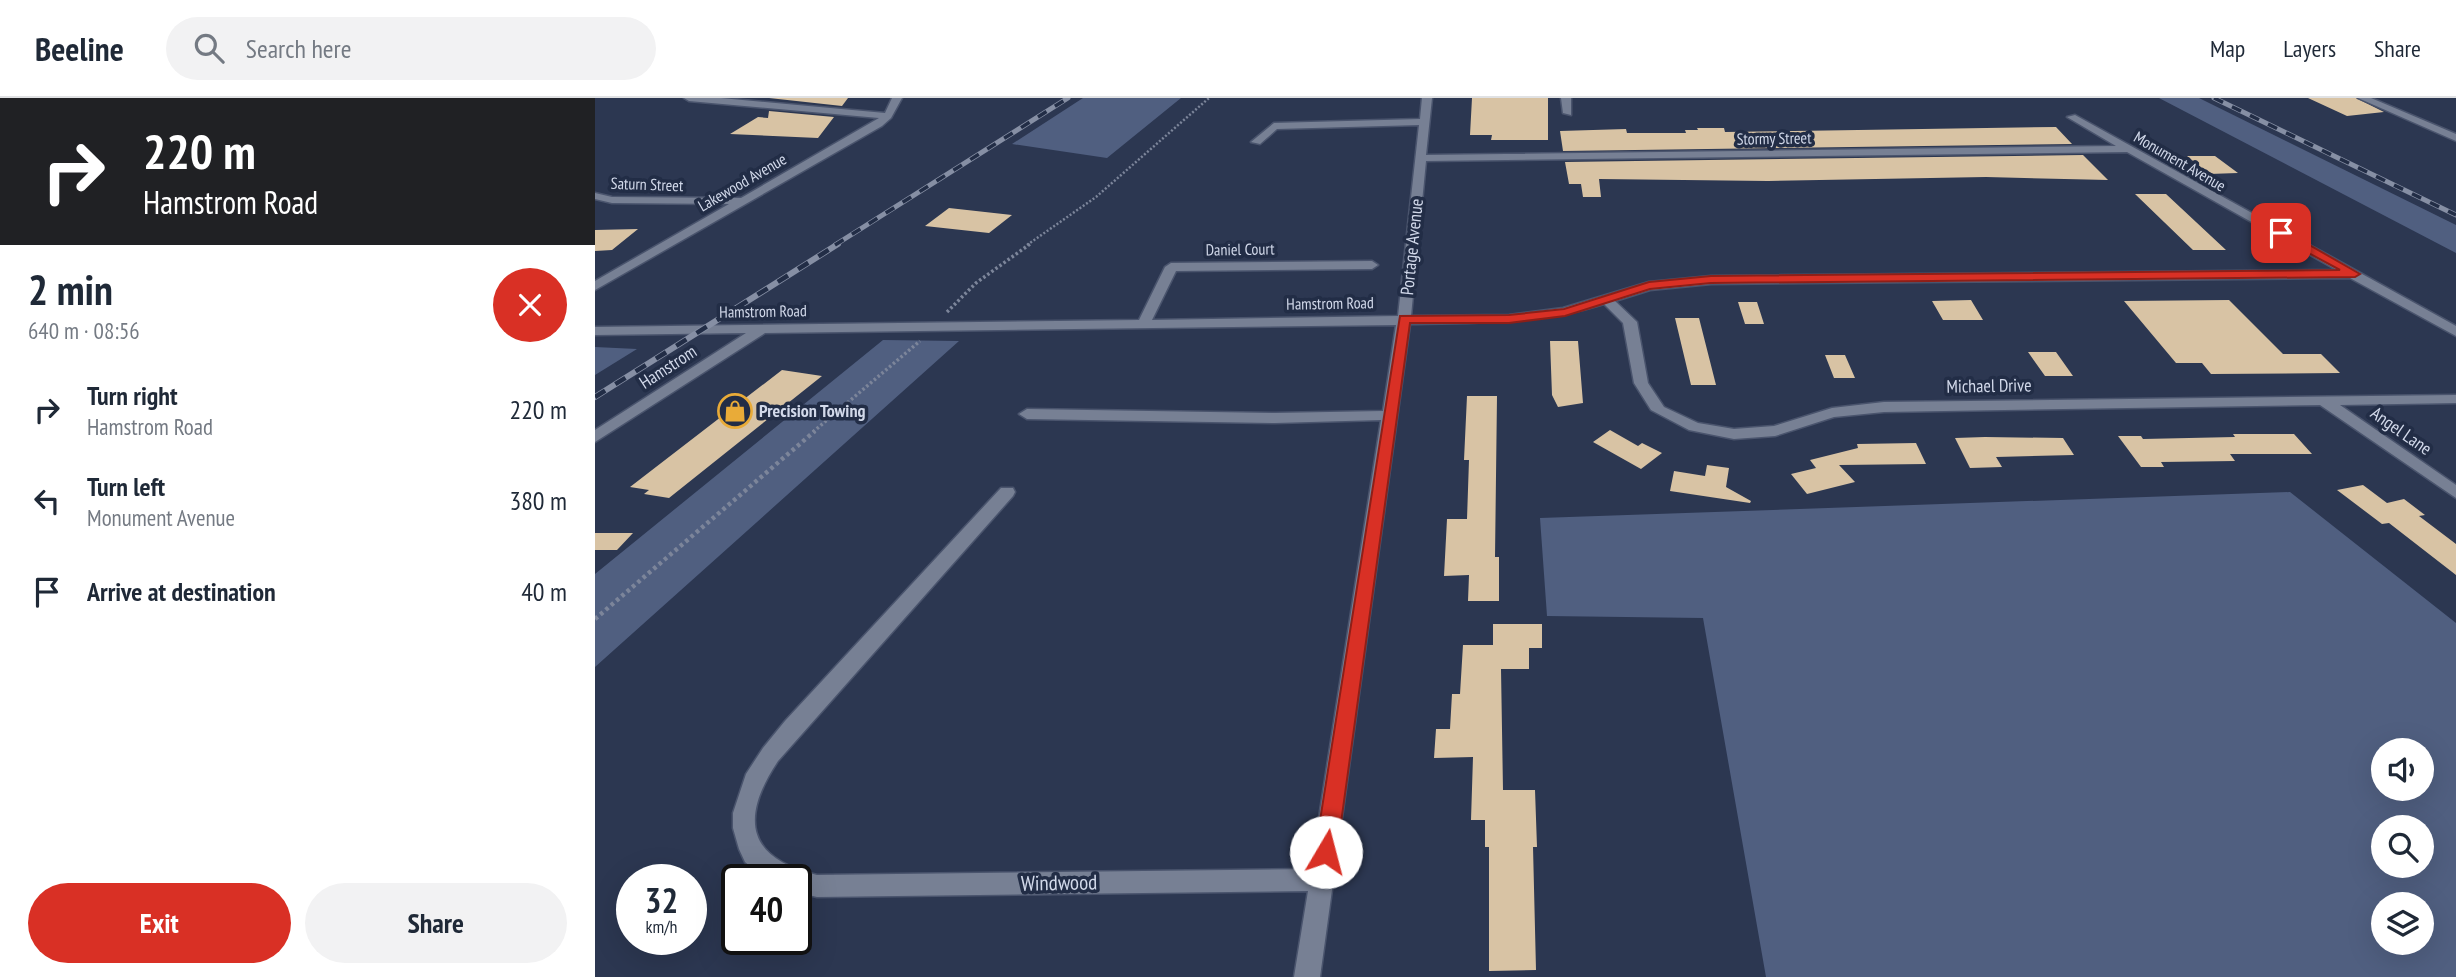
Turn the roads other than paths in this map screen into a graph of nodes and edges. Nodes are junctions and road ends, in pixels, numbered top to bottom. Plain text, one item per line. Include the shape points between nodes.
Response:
1 (689, 98) edge
2 (897, 98) edge
3 (1427, 98) edge
4 (1566, 98) edge
5 (2363, 98) edge
6 (1568, 113) dead end
7 (888, 116) junction
8 (2072, 117) dead end
9 (1424, 122) junction
10 (2426, 125) junction
11 (2456, 125) edge
12 (2456, 138) edge
13 (1256, 142) dead end
14 (2128, 149) junction
15 (1421, 158) junction
16 (595, 196) edge
17 (739, 201) junction
18 (1371, 265) dead end
19 (2355, 274) junction
20 (595, 286) edge
21 (1606, 299) junction
22 (1404, 319) junction
23 (1144, 323) junction
24 (762, 329) junction
25 (595, 331) edge
26 (2456, 331) edge
27 (2456, 400) edge
28 (2325, 401) junction
29 (1027, 414) dead end
30 (1390, 415) junction
31 (595, 437) edge
32 (1007, 492) dead end
33 (2456, 493) edge
34 (762, 864) edge
35 (1322, 880) junction
36 (812, 885) edge
37 (1307, 977) edge

1 - 7 street
2 - 7 street
3 - 9 street, Portage Avenue
4 - 6 street
5 - 10 street
7 - 17 street, Lakewood Avenue
8 - 14 street, Monument Avenue
9 - 13 street via 1273,126
9 - 15 street, Portage Avenue
10 - 11 street
10 - 12 street
14 - 15 street, Stormy Street
14 - 19 street, Monument Avenue
15 - 22 street, Portage Avenue
16 - 17 street, Saturn Street
17 - 20 street, Lakewood Avenue
18 - 23 street, Daniel Court via 1171,267
19 - 21 street, Hamstrom Road via 1711,280 1649,286
19 - 26 street, Monument Avenue
21 - 22 street, Hamstrom Road via 1565,312 1509,319
21 - 28 street, Michael Drive via 1630,322 1641,383 1659,410 1694,427 1734,434 1775,431 1832,413 1884,407
22 - 23 street, Hamstrom Road
22 - 30 street, Portage Avenue
23 - 24 street, Hamstrom Road
24 - 25 street, Hamstrom Road
24 - 31 street, Hamstrom
27 - 28 street, Michael Drive
28 - 33 street, Angel Lane
29 - 30 street
30 - 35 street, Portage Avenue
32 - 34 street, Windwood via 786,735 754,780 742,821 751,853
35 - 36 street, Windwood
35 - 37 street, Portage Avenue

